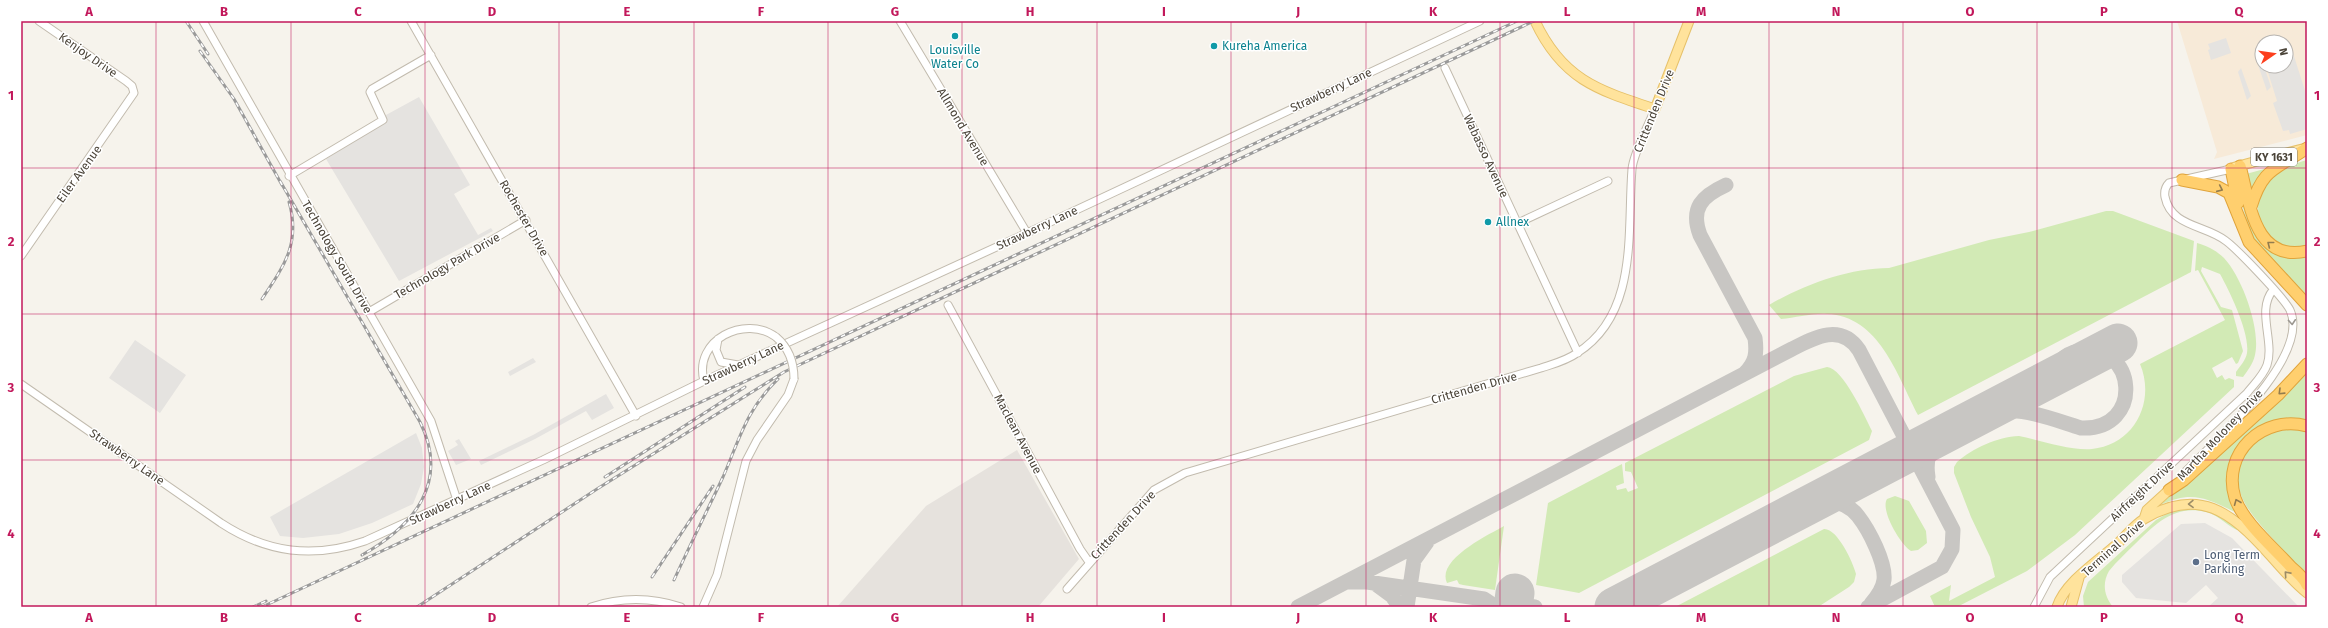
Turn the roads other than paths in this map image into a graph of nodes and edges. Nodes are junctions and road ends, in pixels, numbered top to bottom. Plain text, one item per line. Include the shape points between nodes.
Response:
1 (39, 21) edge
2 (203, 21) edge
3 (411, 21) edge
4 (900, 21) edge
5 (1480, 21) edge
6 (1535, 21) edge
7 (1690, 21) edge
8 (431, 55) junction
9 (1445, 68) dead end
10 (135, 91) joint
11 (1654, 109) junction
12 (2307, 148) edge
13 (2236, 167) junction
14 (289, 176) junction
15 (2182, 180) junction
16 (1608, 181) dead end
17 (2251, 208) junction
18 (526, 220) junction
19 (1518, 223) junction
20 (1027, 233) junction
21 (2256, 248) junction
22 (2307, 251) edge
23 (21, 256) edge
24 (2272, 290) junction
25 (948, 305) dead end
26 (2307, 305) edge
27 (369, 312) junction
28 (718, 339) junction
29 (1578, 353) junction
30 (2307, 364) edge
31 (738, 365) junction
32 (704, 381) junction
33 (21, 384) edge
34 (636, 416) junction
35 (2307, 426) edge
36 (2169, 490) junction
37 (457, 500) junction
38 (2144, 519) junction
39 (1089, 562) junction
40 (2080, 577) junction
41 (2307, 585) edge
42 (1067, 589) dead end
43 (2307, 593) edge
44 (591, 607) edge
45 (681, 607) edge
46 (703, 607) edge
47 (2034, 607) edge
48 (2057, 607) edge
49 (2071, 607) edge

1 - 10 street, Kenjoy Drive via 126,81
2 - 14 street, Technology South Drive
3 - 8 street, Rochester Drive
4 - 20 street, Allmond Avenue
5 - 20 street, Strawberry Lane
6 - 11 main road via 1556,58 1579,78
7 - 11 main road, Crittenden Drive
8 - 14 street via 372,89 370,92 383,120
8 - 18 street, Rochester Drive
9 - 19 street, Wabasso Avenue
10 - 23 street, Eiler Avenue
11 - 29 street, Crittenden Drive via 1632,169 1626,270 1620,300 1600,333
12 - 13 main road, KY 1631
12 - 17 highway via 2264,177 2257,187
13 - 15 street, KY 1631
13 - 17 highway
13 - 21 highway via 2245,227
14 - 27 street, Technology South Drive
15 -> 21 highway via 2218,186 2229,193 2248,242
15 - 24 street, Martha Moloney Drive / KY 1631 via 2166,187 2168,207 2186,223 2225,240
16 - 19 street
22 -> 17 highway via 2291,253 2271,245 2259,232
18 - 27 street, Technology Park Drive
18 - 34 street, Rochester Drive
19 - 29 street, Wabasso Avenue
20 - 31 street, Strawberry Lane
21 - 26 highway
24 -> 36 street, Martha Moloney Drive via 2286,304 2293,323 2288,344 2274,374 2245,413
24 - 47 street, Airfreight Drive via 2266,304 2269,356 2263,374 2247,393 2050,577
25 - 39 street, Maclean Avenue
27 - 37 street, Technology South Drive via 431,422
28 - 31 street via 716,350 721,362
28 - 32 street via 705,358 702,374
28 - 46 street, bridge via 735,330 750,328 766,331 785,346 791,358 794,379 788,395 746,461 717,575
29 - 39 street, Crittenden Drive via 1541,368 1185,473 1154,490
30 -> 36 highway via 2278,395 2184,480
31 - 32 street, Strawberry Lane
32 - 34 street, Strawberry Lane
33 - 37 street, Strawberry Lane via 232,530 258,543 280,549 302,552 335,550 351,546
34 - 37 street, Strawberry Lane
41 -> 35 highway via 2240,510 2232,477 2244,444 2259,431 2280,424
36 - 38 main road via 2147,510
38 - 40 main road, Terminal Drive
43 -> 38 main road, Terminal Drive via 2247,530 2219,509 2200,504 2179,504
39 - 42 street, Crittenden Drive
40 - 48 main road via 2066,589
40 - 49 main road, Terminal Drive
44 - 45 street via 627,599 664,602

